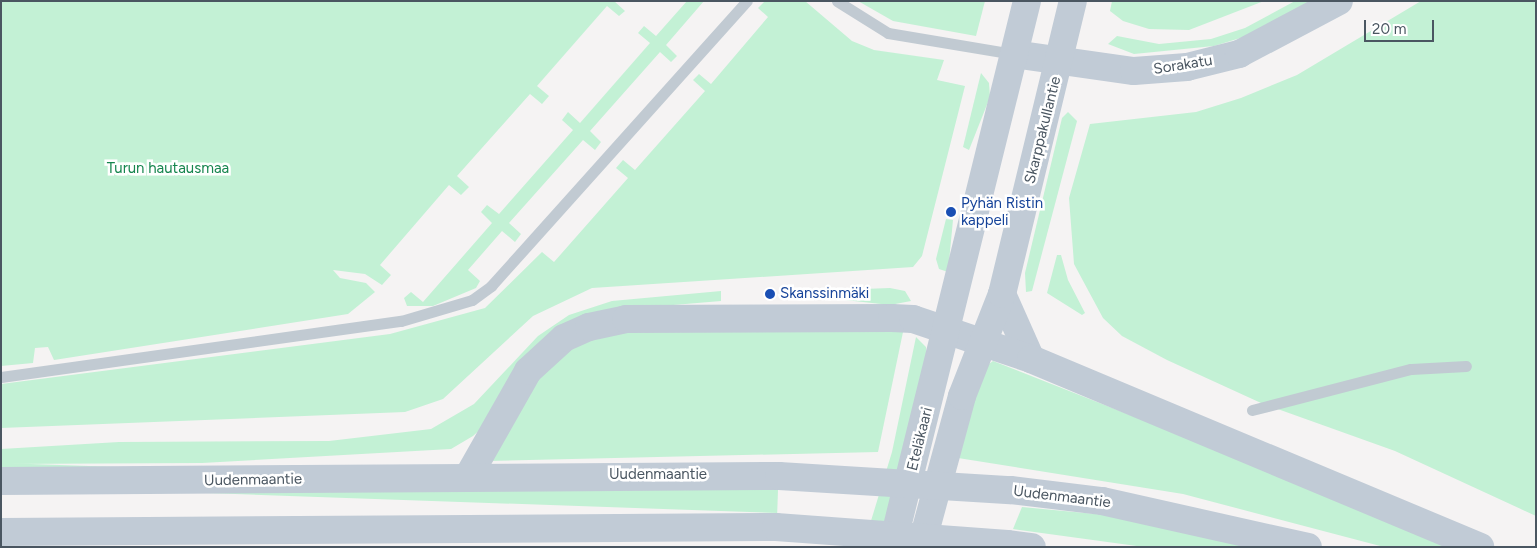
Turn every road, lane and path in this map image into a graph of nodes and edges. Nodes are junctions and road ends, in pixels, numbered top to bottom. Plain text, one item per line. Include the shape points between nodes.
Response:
1 (747, 1) edge
2 (837, 1) edge
3 (1027, 1) edge
4 (1073, 1) edge
5 (1339, 1) edge
6 (1014, 54) junction
7 (1060, 62) junction
8 (1002, 294) junction
9 (947, 330) junction
10 (981, 343) junction
11 (1031, 359) junction
12 (1466, 366) dead end
13 (1, 377) edge
14 (1252, 410) dead end
15 (469, 475) junction
16 (1, 481) edge
17 (1, 532) edge
18 (380, 538) edge
19 (290, 539) edge
20 (1020, 545) edge
21 (892, 547) edge
22 (921, 547) edge
23 (1308, 547) edge
24 (1480, 547) edge

1 - 13 lane via 491,286 472,300 401,320
2 - 6 lane via 888,32
3 - 6 main road
4 - 7 main road, Skarppakullantie
5 - 7 main road, Sorakatu via 1239,54 1187,67 1134,71
6 - 7 main road, Sorakatu
6 - 9 main road
7 - 8 main road, Skarppakullantie
8 - 10 main road, Skarppakullantie
8 - 11 main road
9 - 10 main road
9 - 15 main road via 892,318 626,319 589,327 564,338 528,371
9 - 21 main road, Eteläkaari
10 - 11 main road
10 - 22 main road, Eteläkaari via 962,396
11 - 24 main road
12 - 14 lane via 1411,369
15 - 16 main road, Uudenmaantie
15 - 23 main road, Uudenmaantie, bridge via 779,476 1010,490 1102,501
17 - 19 main road
18 - 19 main road
18 - 20 main road, bridge via 776,527

